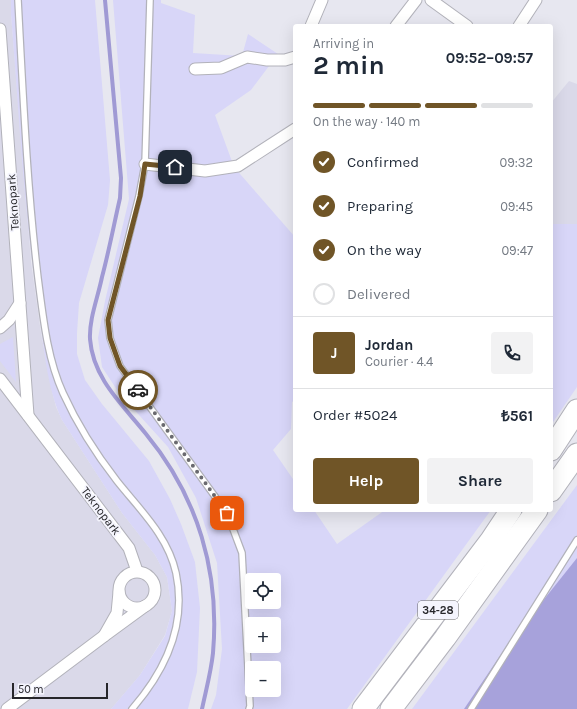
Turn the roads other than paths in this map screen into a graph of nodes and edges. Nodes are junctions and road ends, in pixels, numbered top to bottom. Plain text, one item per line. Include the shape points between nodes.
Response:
1 (18, 0) edge
2 (150, 0) edge
3 (322, 0) edge
4 (416, 0) edge
5 (430, 0) edge
6 (536, 0) edge
7 (312, 24) edge
8 (398, 24) edge
9 (464, 24) edge
10 (520, 24) edge
11 (0, 29) edge
12 (1, 52) edge
13 (293, 58) edge
14 (195, 69) dead end
15 (293, 130) edge
16 (145, 164) junction
17 (20, 303) junction
18 (0, 328) edge
19 (0, 379) edge
20 (577, 410) edge
21 (28, 415) junction
22 (553, 447) edge
23 (577, 454) edge
24 (553, 488) edge
25 (510, 512) edge
26 (536, 512) edge
27 (577, 540) edge
28 (137, 571) junction
29 (120, 587) junction
30 (149, 604) junction
31 (104, 636) junction
32 (6, 709) edge
33 (132, 709) edge
34 (249, 709) edge
35 (363, 709) edge
36 (391, 709) edge
37 (471, 709) edge

1 - 33 lane via 32,229 52,360 62,392 80,425 116,480 162,538 176,573 179,593 175,637 158,675
2 - 16 lane
3 - 7 street
4 - 8 street
5 - 9 street
6 - 10 street
11 - 12 street, Teknopark
12 - 17 street, Teknopark
13 - 14 street via 268,60 247,57 221,68
15 - 16 street via 238,166 205,171
16 - 34 lane via 140,196 108,320 110,338 120,366 227,513 242,553
17 - 18 street
17 - 21 street, Teknopark
19 - 21 street, Teknopark
20 - 22 highway
21 - 28 street, Teknopark via 129,548
23 - 24 highway
25 - 35 highway, 34-28
26 - 36 highway, 34-28
27 - 37 lane
28 - 29 street via 125,576
28 - 30 street via 147,574 154,583 155,594
29 - 30 street via 122,599 131,607
29 - 31 street via 117,613
30 - 31 street
31 - 32 street

